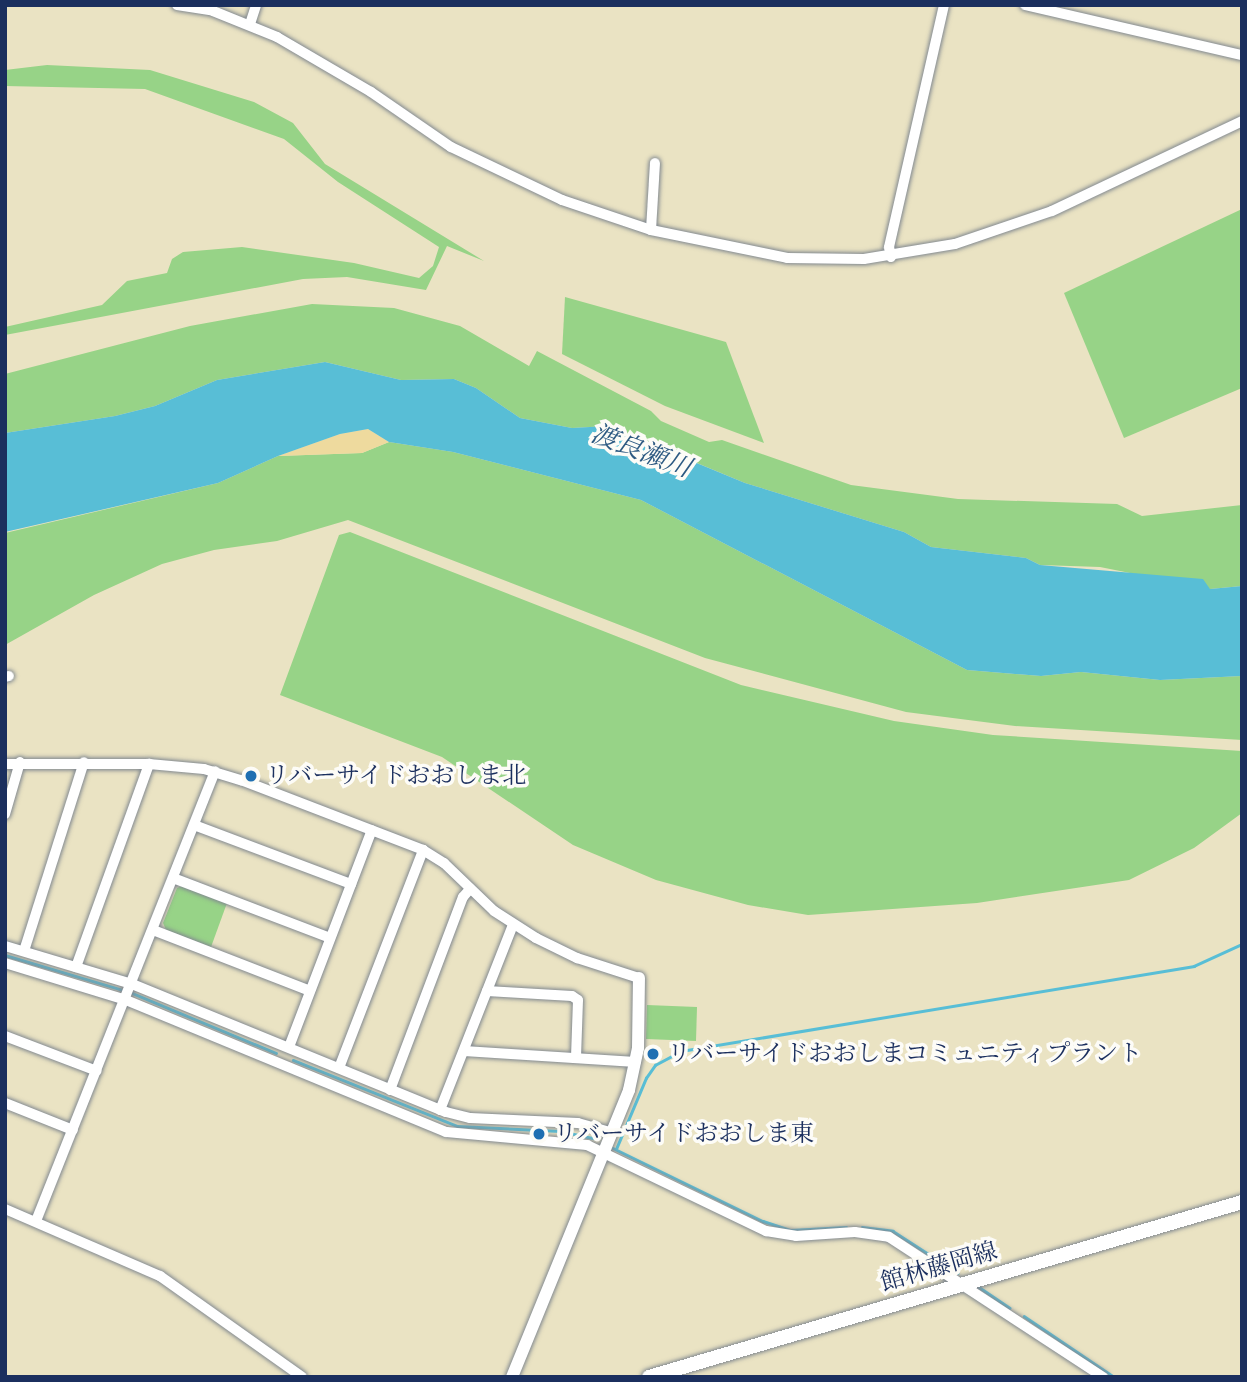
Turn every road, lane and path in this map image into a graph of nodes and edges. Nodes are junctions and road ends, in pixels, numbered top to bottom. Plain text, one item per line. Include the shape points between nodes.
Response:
1 (177, 5) edge
2 (256, 5) edge
3 (944, 5) edge
4 (1025, 5) edge
5 (250, 24) junction
6 (1242, 55) edge
7 (1242, 121) edge
8 (655, 163) dead end
9 (651, 230) junction
10 (891, 257) junction
11 (84, 761) junction
12 (20, 762) junction
13 (5, 764) edge
14 (149, 764) junction
15 (215, 771) junction
16 (5, 814) edge
17 (194, 825) junction
18 (372, 830) junction
19 (423, 850) junction
20 (173, 878) junction
21 (351, 884) junction
22 (470, 889) junction
23 (513, 925) junction
24 (153, 930) junction
25 (330, 938) junction
26 (5, 946) edge
27 (24, 951) junction
28 (5, 963) edge
29 (76, 967) junction
30 (639, 978) joint
31 (132, 984) junction
32 (487, 990) junction
33 (310, 991) junction
34 (126, 1000) junction
35 (5, 1036) edge
36 (289, 1047) junction
37 (464, 1051) junction
38 (576, 1058) junction
39 (636, 1062) junction
40 (339, 1068) junction
41 (97, 1071) junction
42 (390, 1090) junction
43 (5, 1103) edge
44 (440, 1110) junction
45 (73, 1130) junction
46 (612, 1133) junction
47 (604, 1152) junction
48 (1242, 1202) edge
49 (5, 1209) edge
50 (36, 1220) junction
51 (960, 1285) junction
52 (302, 1377) edge
53 (512, 1377) edge
54 (650, 1377) edge
55 (1102, 1377) edge

1 - 5 street via 213,10
2 - 5 street
3 - 10 street via 889,247
4 - 6 street
5 - 9 street via 361,86 501,174
7 - 10 street via 1052,211 955,244
8 - 9 street
9 - 10 street via 787,258
11 - 12 street
11 - 14 street
11 - 27 street
12 - 13 street
12 - 16 street
14 - 15 street
14 - 29 street
15 - 17 street
15 - 18 street
17 - 20 street
17 - 21 street
18 - 19 street
18 - 21 street
19 - 22 street
19 - 40 street
20 - 24 street
20 - 25 street
21 - 25 street
22 - 23 street
22 - 42 street via 463,897
23 - 30 street via 569,955
23 - 32 street
24 - 31 street
24 - 33 street
25 - 33 street
26 - 27 street
27 - 29 street
28 - 34 street
29 - 31 street
30 - 39 street
31 - 34 street
31 - 36 street
32 - 37 street
32 - 38 street via 578,1000
33 - 36 street
34 - 41 street
34 - 47 street via 446,1132 565,1141
35 - 41 street
36 - 40 street
37 - 38 street
37 - 44 street
38 - 39 street
39 - 46 street
40 - 42 street
41 - 45 street
42 - 44 street
43 - 45 street
44 - 46 street via 470,1118 578,1123
45 - 50 street
46 - 47 street
47 - 51 street via 766,1231 796,1236 855,1232 889,1237
47 - 53 street
48 - 51 main road, 館林藤岡線
49 - 50 street
50 - 52 street via 160,1276
51 - 54 main road, 館林藤岡線
51 - 55 street

